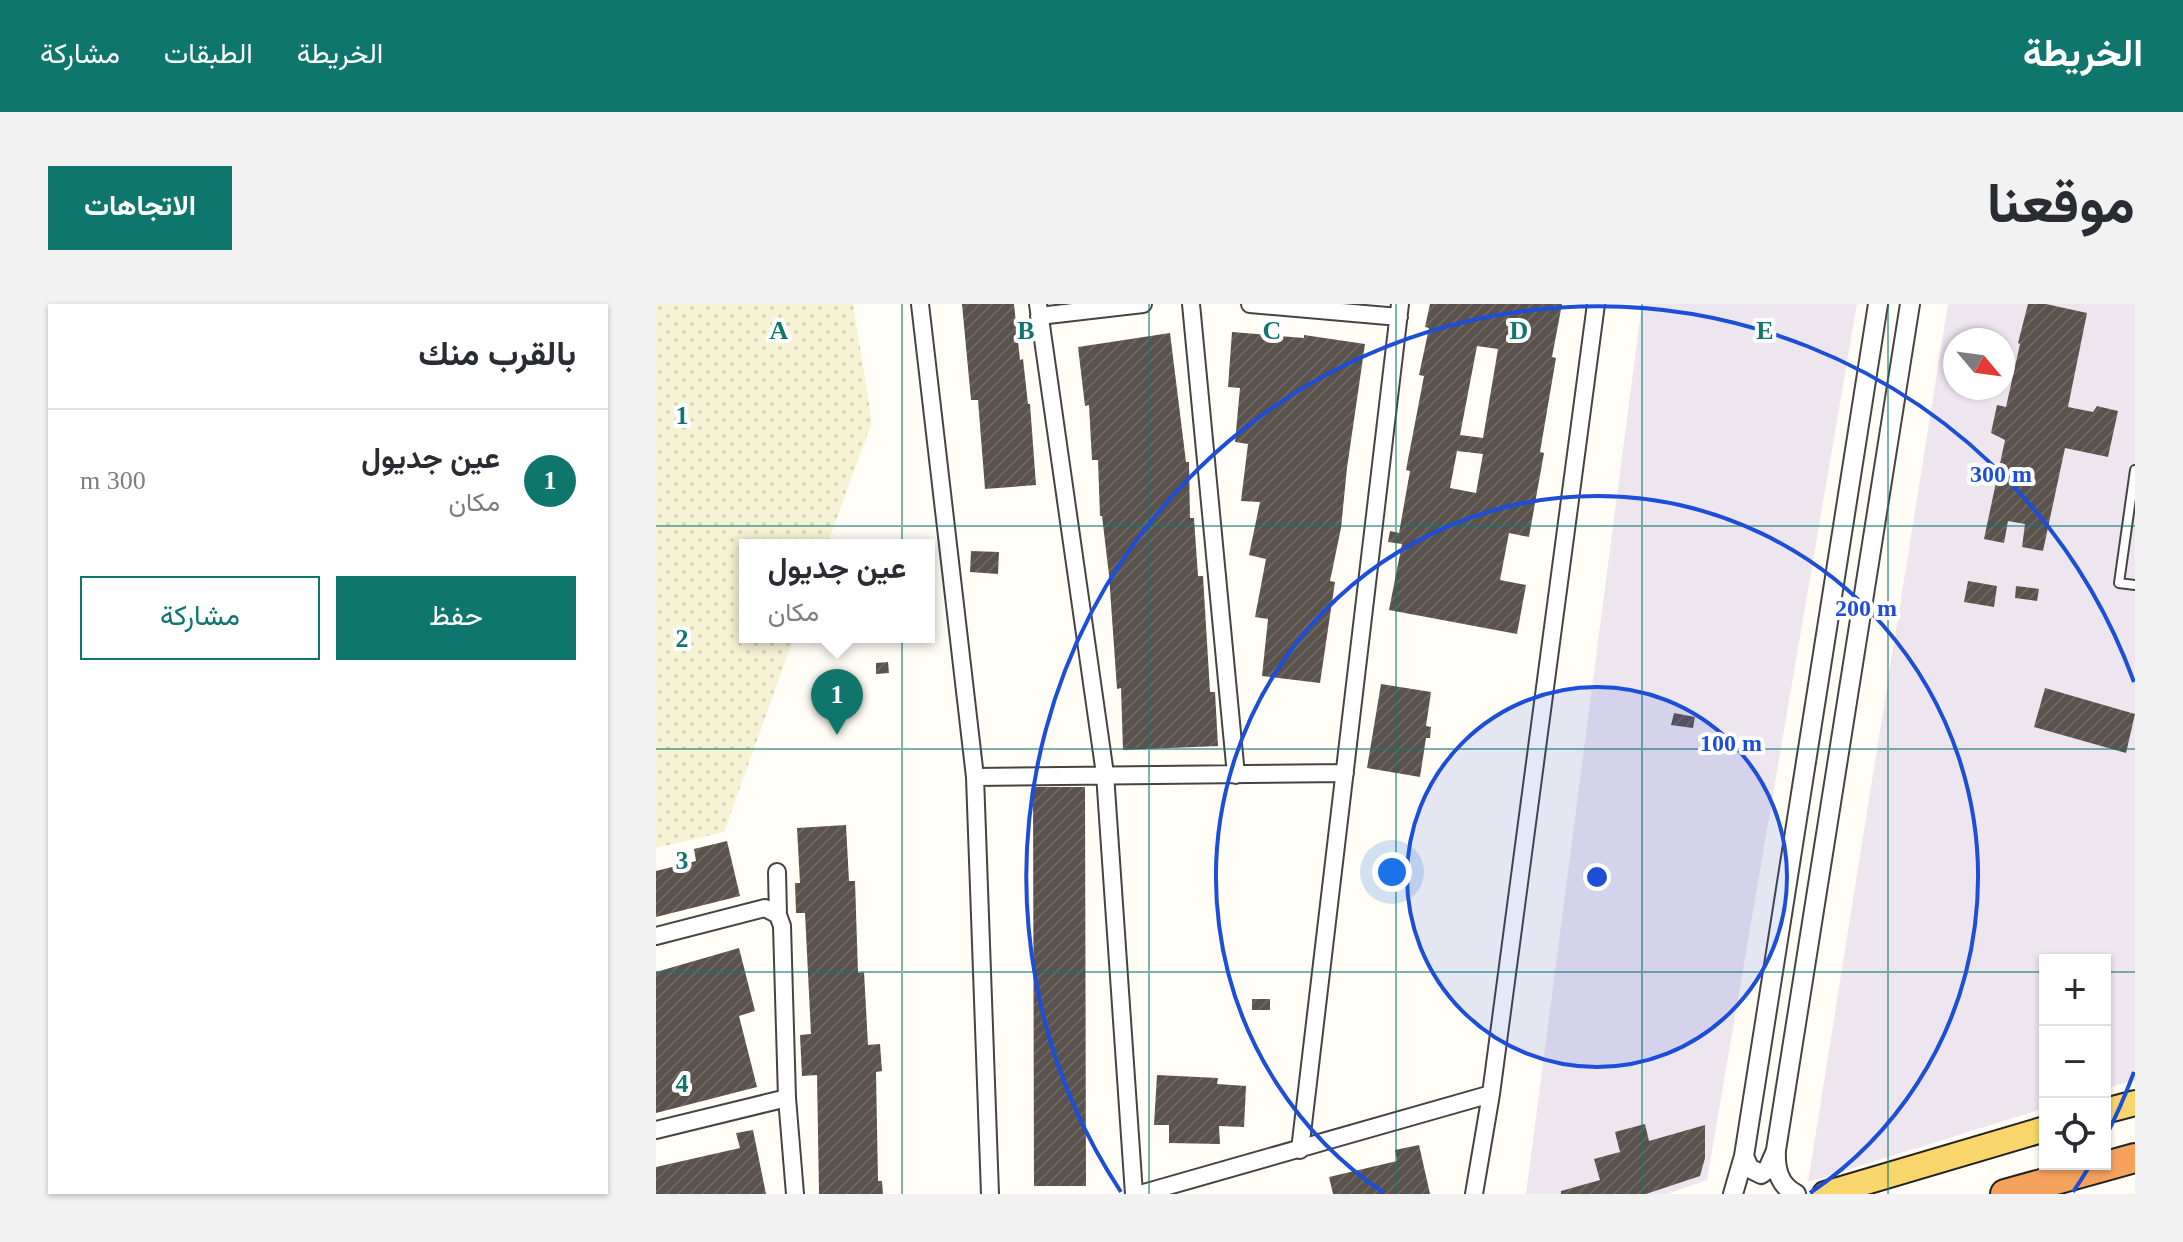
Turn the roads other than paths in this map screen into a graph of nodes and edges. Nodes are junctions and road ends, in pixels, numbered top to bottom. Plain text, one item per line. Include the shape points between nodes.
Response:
1 (920, 304) edge
2 (1143, 304) edge
3 (1191, 304) edge
4 (1250, 304) edge
5 (1596, 304) edge
6 (1878, 304) edge
7 (1910, 304) edge
8 (1038, 310) edge
9 (1400, 311) edge
10 (2135, 470) edge
11 (2131, 529) edge
12 (2135, 585) edge
13 (1345, 773) junction
14 (1105, 774) junction
15 (1236, 775) junction
16 (975, 777) junction
17 (777, 872) dead end
18 (778, 915) junction
19 (656, 936) edge
20 (1491, 1094) junction
21 (787, 1098) junction
22 (2135, 1103) edge
23 (2111, 1109) edge
24 (656, 1130) edge
25 (2039, 1131) edge
26 (1300, 1150) junction
27 (1776, 1150) junction
28 (1744, 1156) junction
29 (2135, 1158) edge
30 (795, 1194) edge
31 (990, 1194) edge
32 (1137, 1194) edge
33 (1474, 1194) edge
34 (1733, 1194) edge
35 (1796, 1194) edge
36 (1825, 1194) edge
37 (2005, 1194) edge

1 - 16 street
2 - 8 street
3 - 15 street
4 - 9 street
5 - 20 street
6 - 28 street
7 - 27 street
8 - 14 street
9 - 13 street
10 - 11 lane
11 - 12 lane via 2119,583
13 - 15 street
13 - 26 street
14 - 15 street
14 - 16 street
14 - 32 street
16 - 31 street
17 - 18 street
18 - 19 street via 765,908
18 - 21 street
20 - 26 street
20 - 33 street
21 - 24 street
21 - 30 street
22 - 23 main road
25 - 36 main road
26 - 32 street
27 - 28 street via 1761,1174 1753,1172
27 - 35 street via 1780,1177
28 - 34 street
29 - 37 highway

